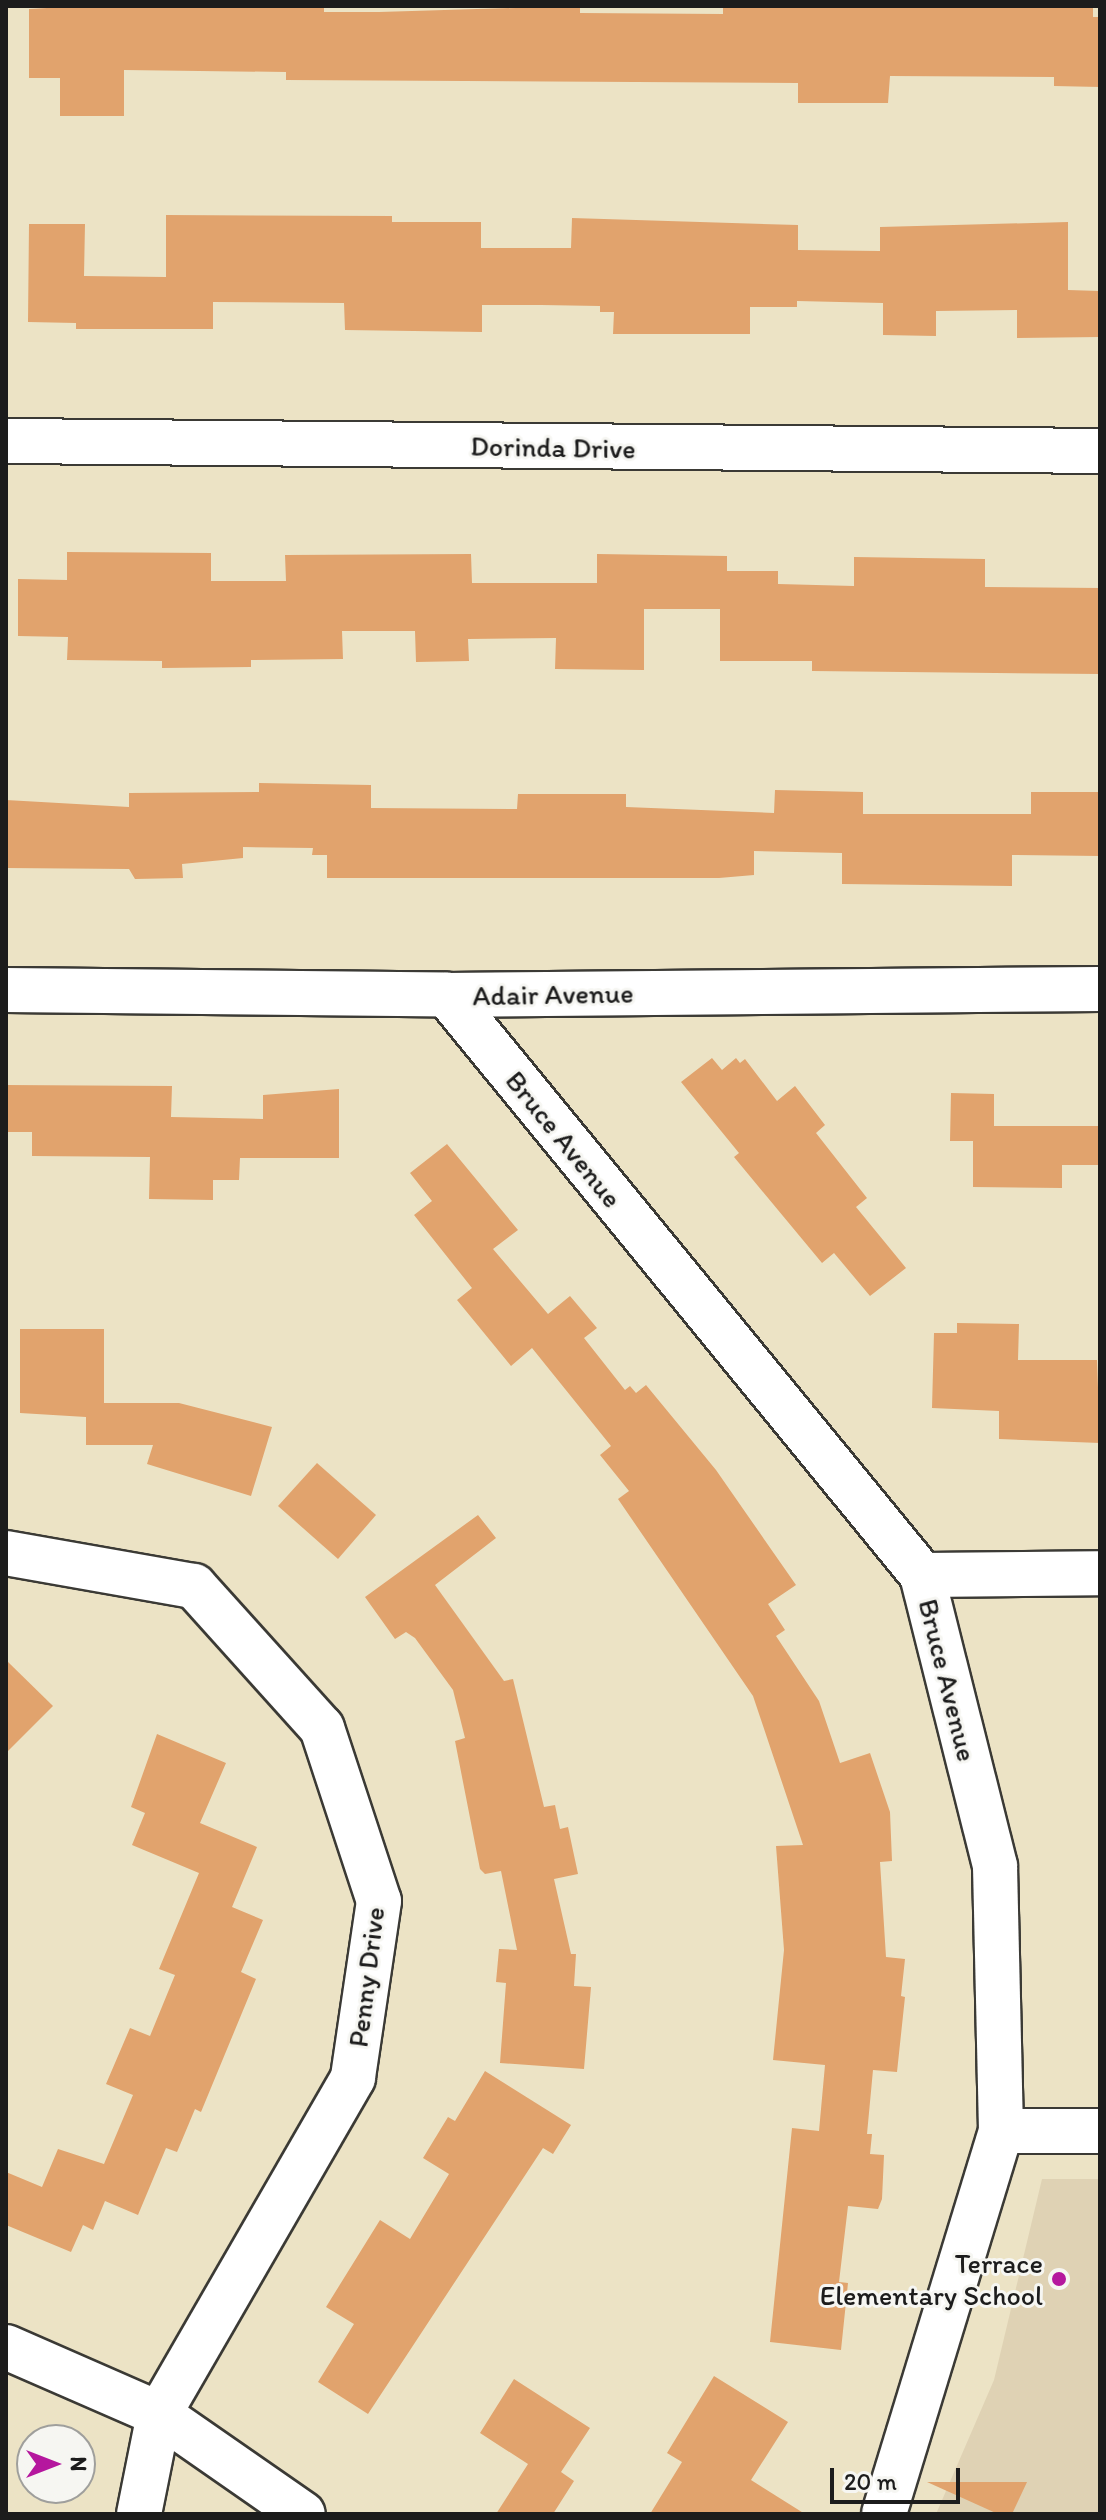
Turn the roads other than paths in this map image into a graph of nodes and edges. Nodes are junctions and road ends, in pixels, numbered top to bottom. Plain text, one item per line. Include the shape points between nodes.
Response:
1 (6, 441) edge
2 (1100, 451) edge
3 (1100, 989) edge
4 (6, 990) edge
5 (447, 995) junction
6 (6, 1553) edge
7 (1100, 1573) edge
8 (922, 1575) junction
9 (1001, 2131) junction
10 (1100, 2131) edge
11 (6, 2347) edge
12 (159, 2414) junction
13 (139, 2514) edge
14 (303, 2514) edge
15 (884, 2514) edge

1 - 2 street, Dorinda Drive
3 - 5 street, Adair Avenue
4 - 5 street, Adair Avenue
5 - 8 street, Bruce Avenue
6 - 12 street, Penny Drive via 194,1586 322,1728 379,1901 353,2078
7 - 8 street
8 - 9 street, Bruce Avenue via 995,1866
9 - 10 street
9 - 15 street, Bruce Avenue
11 - 12 street
12 - 13 street, Penny Drive
12 - 14 street

